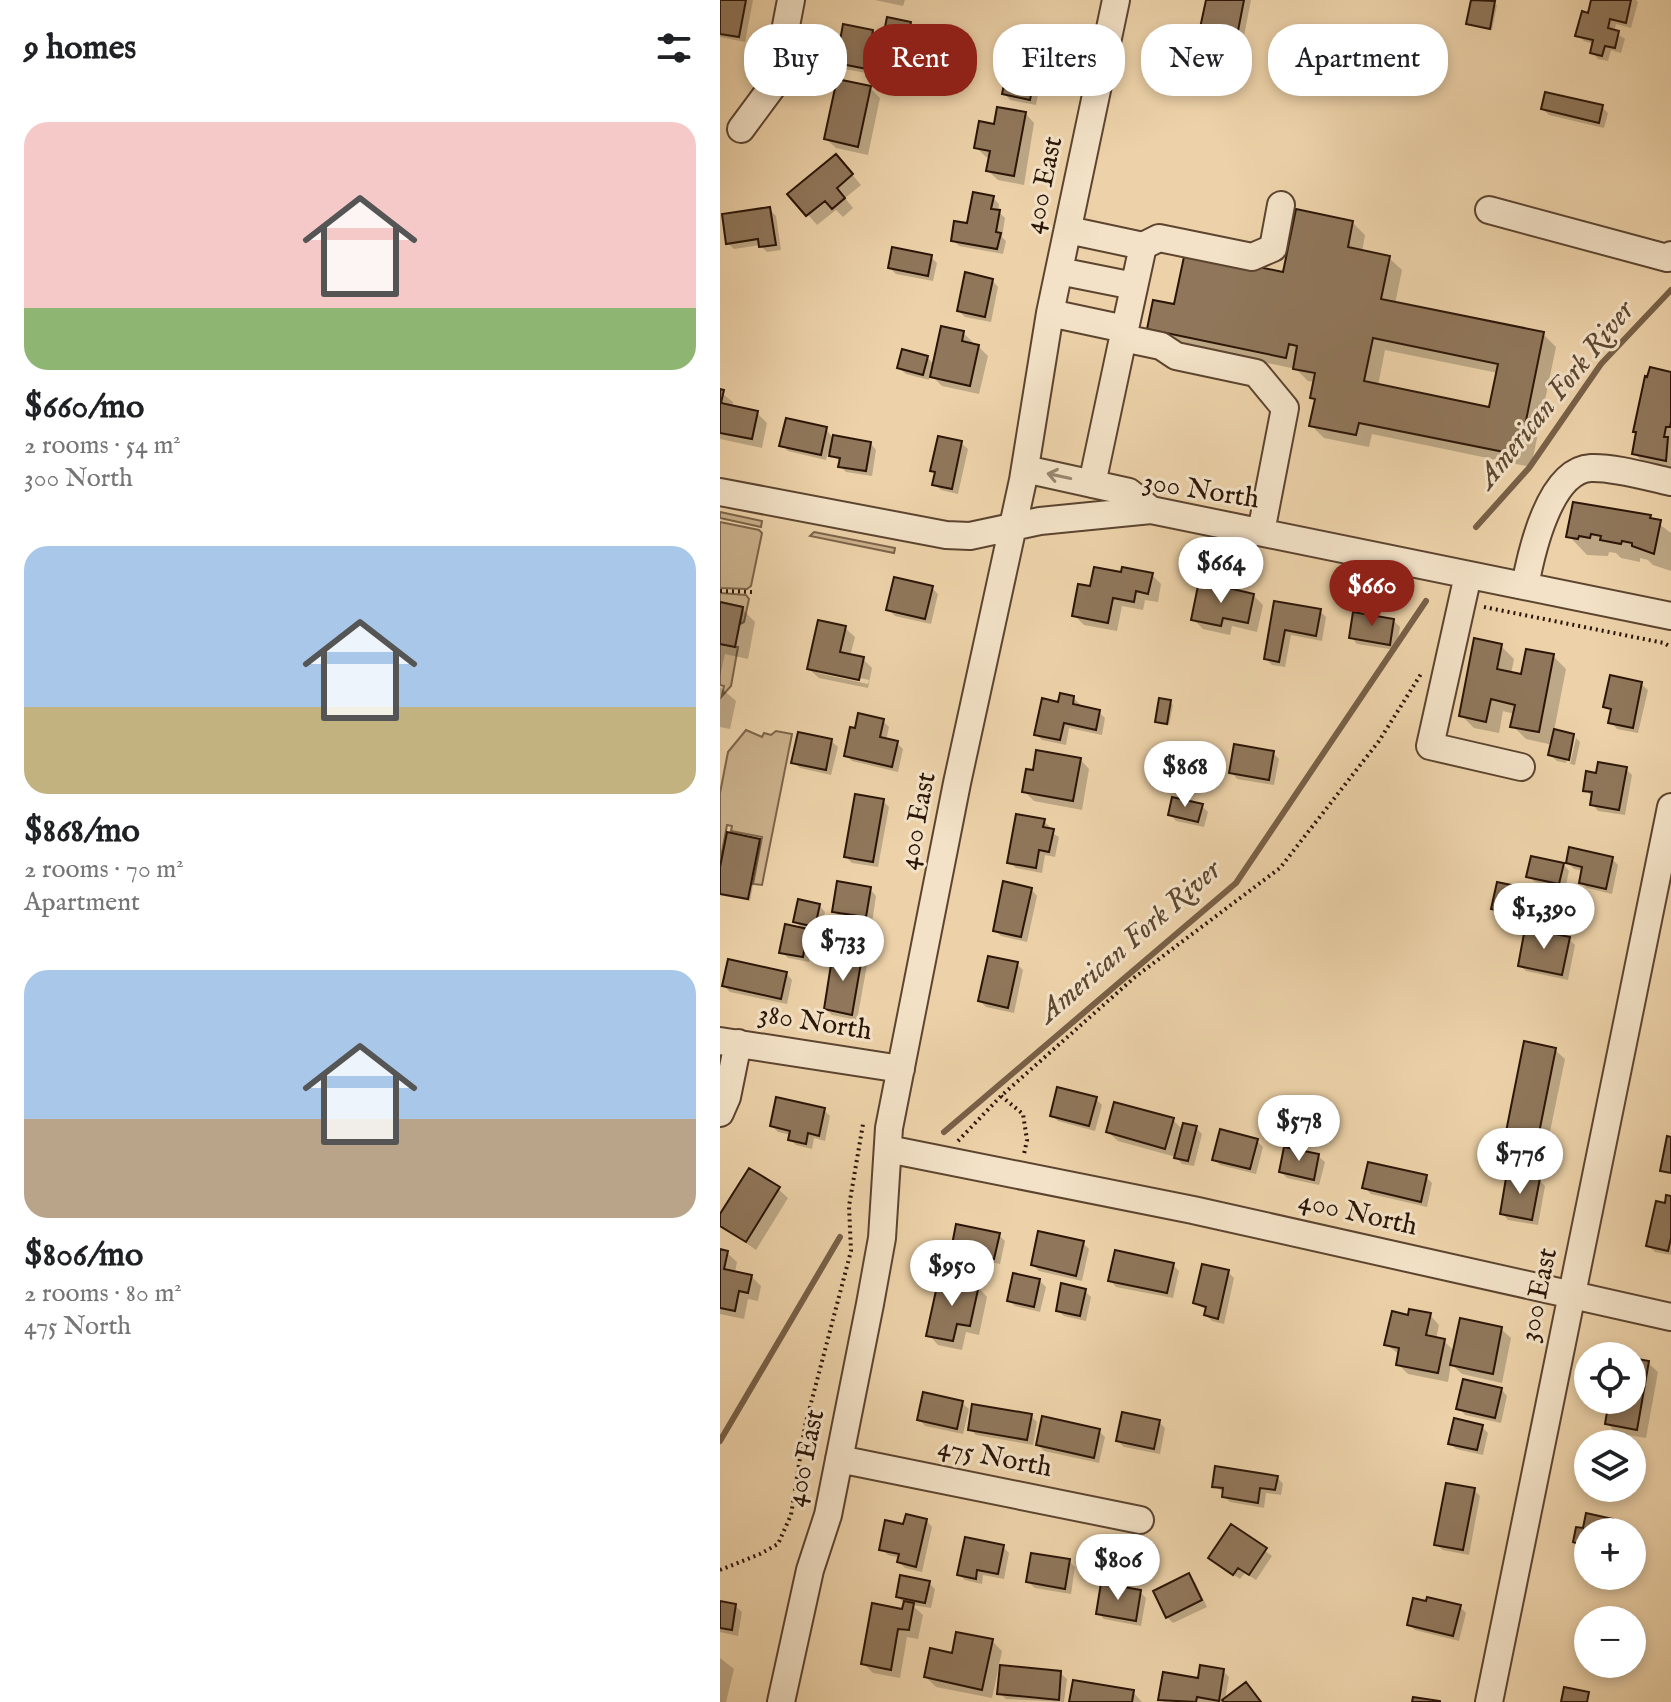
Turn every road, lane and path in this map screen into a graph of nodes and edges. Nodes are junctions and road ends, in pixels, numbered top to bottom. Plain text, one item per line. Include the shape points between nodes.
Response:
1 (791, 0) edge
2 (1116, 0) edge
3 (741, 129) dead end
4 (1281, 205) dead end
5 (1489, 210) dead end
6 (1068, 230) junction
7 (1143, 246) junction
8 (1671, 255) edge
9 (1059, 271) junction
10 (1134, 286) junction
11 (1050, 313) junction
12 (1124, 334) junction
13 (1025, 469) junction
14 (1671, 482) edge
15 (1092, 484) junction
16 (720, 492) edge
17 (1151, 510) junction
18 (1013, 526) junction
19 (1261, 532) junction
20 (1468, 575) junction
21 (1525, 586) junction
22 (720, 591) edge
23 (753, 592) dead end
24 (1462, 602) junction
25 (1671, 616) edge
26 (1671, 647) edge
27 (1429, 663) dead end
28 (1521, 767) dead end
29 (1671, 807) edge
30 (729, 1042) edge
31 (901, 1069) junction
32 (1001, 1096) junction
33 (720, 1113) edge
34 (863, 1124) dead end
35 (945, 1139) dead end
36 (888, 1149) junction
37 (1023, 1156) dead end
38 (1571, 1296) junction
39 (1671, 1317) edge
40 (839, 1459) junction
41 (1140, 1520) dead end
42 (720, 1570) edge
43 (781, 1702) edge
44 (1489, 1702) edge

1 - 3 street via 775,83
2 - 6 street, 400 East
4 - 7 street via 1273,248 1252,257 1159,238
5 - 8 street
6 - 7 street
6 - 9 street, 400 East
7 - 10 street
9 - 10 street
9 - 11 street, 400 East
10 - 12 street
11 - 12 street
11 - 13 street, 400 East
12 - 15 street
12 - 19 street via 1176,356 1256,373 1285,408
15 -> 13 street
13 - 18 street, 400 East
14 - 21 street via 1593,468 1577,472 1554,497 1538,529
15 - 17 street via 1129,492
16 - 18 street, 300 North via 946,535 970,536
17 - 18 street, 300 North
17 - 19 street, 300 North
18 - 31 street, 400 East
19 - 20 street, 300 North
20 - 21 street, 300 North
20 - 24 street
21 - 25 street, 300 North
22 - 23 path
24 - 26 path
24 - 28 street via 1430,746
27 - 32 path via 1379,741 1280,868 1135,977
29 - 38 street, 300 East
30 - 31 street, 380 North
30 - 33 street via 727,1097
31 - 36 street, 400 East
32 - 35 path via 957,1141
32 - 37 path via 1023,1114
34 - 42 path via 849,1206 851,1251 805,1426 791,1515 778,1544
36 - 38 street, 400 North via 1208,1213
36 - 40 street, 400 East via 882,1238
38 - 39 street, 400 North
38 - 44 street, 300 East
40 - 41 street, 475 North
40 - 43 street, 400 East

